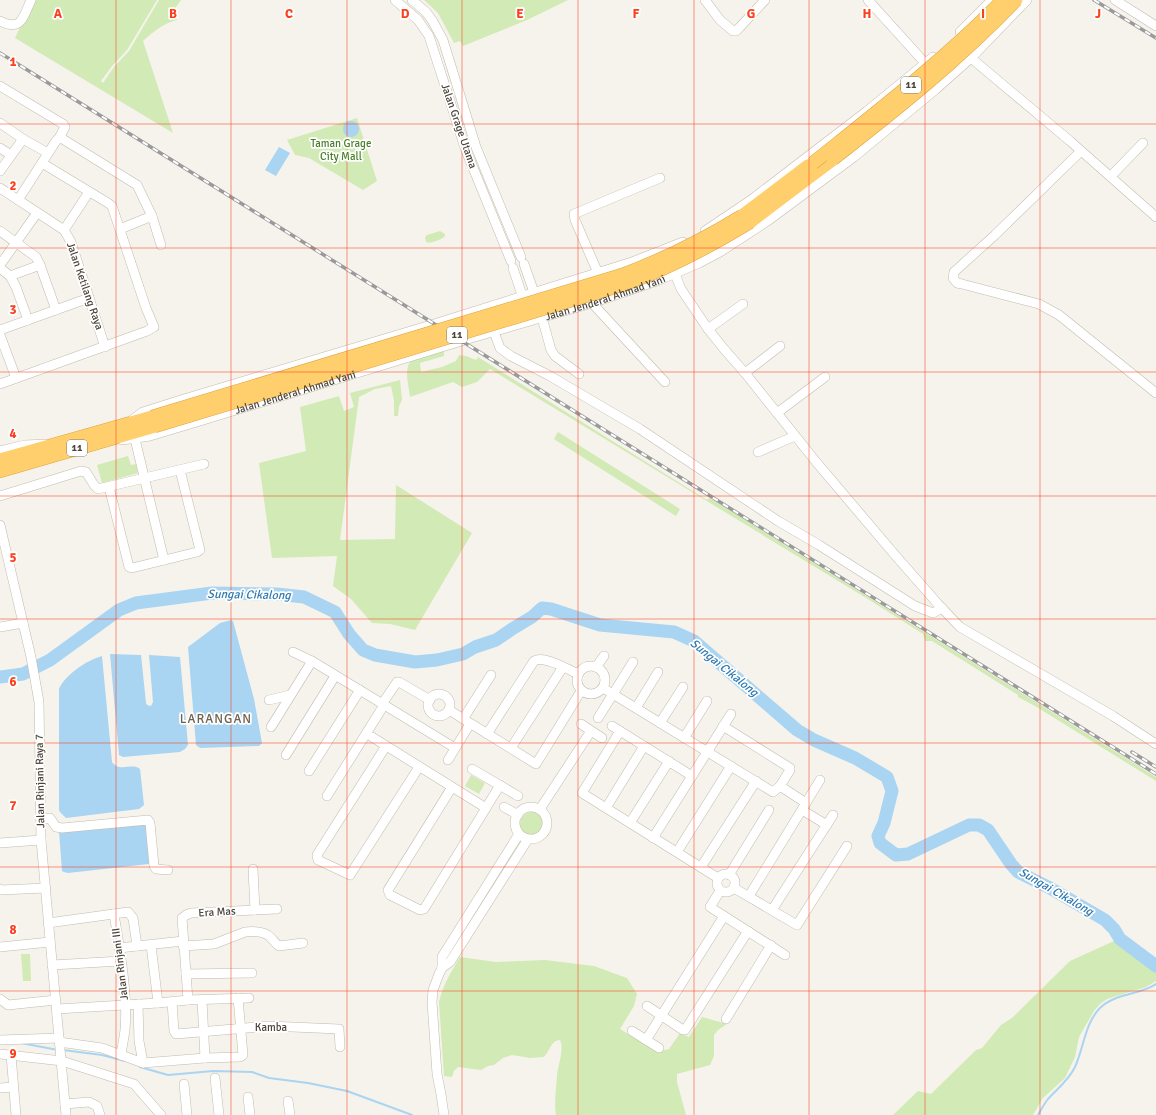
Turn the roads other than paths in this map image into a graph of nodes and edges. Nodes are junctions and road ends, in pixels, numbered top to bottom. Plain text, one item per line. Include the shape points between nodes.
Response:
1 (31, 0) edge
2 (395, 0) edge
3 (412, 0) edge
4 (705, 0) edge
5 (765, 0) edge
6 (868, 0) edge
7 (992, 0) edge
8 (1003, 0) edge
9 (1016, 0) edge
10 (1027, 0) edge
11 (1115, 0) edge
12 (0, 21) edge
13 (1156, 26) edge
14 (964, 29) junction
15 (985, 44) junction
16 (971, 58) junction
17 (925, 63) junction
18 (1, 88) edge
19 (0, 123) edge
20 (59, 138) junction
21 (23, 139) junction
22 (1143, 143) dead end
23 (0, 148) edge
24 (1081, 151) junction
25 (48, 153) junction
26 (11, 155) junction
27 (42, 163) junction
28 (0, 171) edge
29 (1111, 176) junction
30 (660, 178) dead end
31 (0, 188) edge
32 (493, 188) junction
33 (88, 192) junction
34 (483, 192) junction
35 (18, 200) junction
36 (765, 206) junction
37 (37, 213) junction
38 (152, 216) junction
39 (1156, 217) edge
40 (120, 229) junction
41 (64, 230) junction
42 (0, 231) edge
43 (16, 242) junction
44 (161, 245) dead end
45 (521, 258) junction
46 (511, 262) junction
47 (40, 265) junction
48 (0, 267) edge
49 (598, 272) junction
50 (675, 274) junction
51 (10, 276) junction
52 (534, 292) junction
53 (522, 296) junction
54 (89, 298) junction
55 (592, 303) junction
56 (743, 304) dead end
57 (56, 310) junction
58 (543, 318) junction
59 (28, 320) junction
60 (530, 321) junction
61 (708, 329) junction
62 (0, 330) edge
63 (494, 332) junction
64 (0, 334) edge
65 (374, 342) junction
66 (780, 346) dead end
67 (105, 347) junction
68 (382, 367) junction
69 (746, 373) junction
70 (580, 374) dead end
71 (825, 377) dead end
72 (16, 378) junction
73 (665, 382) dead end
74 (0, 384) edge
75 (1156, 393) edge
76 (777, 413) junction
77 (154, 421) junction
78 (125, 425) junction
79 (795, 436) junction
80 (104, 441) junction
81 (54, 444) junction
82 (136, 445) junction
83 (0, 451) edge
84 (758, 452) dead end
85 (43, 458) junction
86 (0, 460) edge
87 (204, 464) dead end
88 (180, 470) junction
89 (0, 471) edge
90 (145, 478) junction
91 (0, 480) edge
92 (109, 487) junction
93 (0, 496) edge
94 (0, 525) edge
95 (164, 560) junction
96 (942, 608) junction
97 (23, 624) junction
98 (0, 627) edge
99 (293, 652) dead end
100 (604, 656) dead end
101 (312, 661) junction
102 (633, 662) dead end
103 (563, 667) junction
104 (596, 667) junction
105 (658, 672) dead end
106 (578, 674) junction
107 (491, 675) dead end
108 (335, 676) junction
109 (682, 687) dead end
110 (451, 688) dead end
111 (603, 688) junction
112 (360, 690) junction
113 (581, 691) junction
114 (612, 694) junction
115 (290, 695) junction
116 (446, 696) junction
117 (269, 700) dead end
118 (430, 700) junction
119 (706, 701) dead end
120 (383, 705) junction
121 (636, 708) junction
122 (448, 710) junction
123 (731, 714) dead end
124 (566, 715) junction
125 (598, 718) dead end
126 (466, 721) junction
127 (660, 723) junction
128 (612, 726) dead end
129 (723, 726) junction
130 (270, 727) dead end
131 (591, 730) junction
132 (620, 731) junction
133 (487, 734) junction
134 (372, 738) dead end
135 (684, 738) junction
136 (607, 741) junction
137 (1156, 744) edge
138 (386, 746) junction
139 (644, 746) junction
140 (455, 748) junction
141 (511, 748) junction
142 (707, 751) junction
143 (286, 755) dead end
144 (448, 760) dead end
145 (668, 761) junction
146 (731, 766) junction
147 (419, 767) junction
148 (472, 769) dead end
149 (309, 771) dead end
150 (692, 776) junction
151 (820, 780) dead end
152 (756, 781) junction
153 (500, 785) junction
154 (780, 786) junction
155 (452, 787) junction
156 (327, 796) dead end
157 (518, 796) dead end
158 (498, 803) junction
159 (804, 806) junction
160 (486, 808) junction
161 (606, 808) junction
162 (540, 809) junction
163 (769, 810) dead end
164 (518, 815) junction
165 (833, 815) dead end
166 (41, 819) junction
167 (630, 823) junction
168 (827, 825) junction
169 (519, 834) junction
170 (653, 838) junction
171 (528, 839) junction
172 (41, 840) junction
173 (0, 843) edge
174 (847, 846) dead end
175 (677, 852) junction
176 (701, 867) junction
177 (253, 869) dead end
178 (168, 870) dead end
179 (729, 874) junction
180 (718, 878) junction
181 (46, 888) junction
182 (734, 888) junction
183 (0, 889) edge
184 (720, 891) junction
185 (749, 896) junction
186 (277, 909) dead end
187 (255, 910) junction
188 (772, 910) junction
189 (114, 914) junction
190 (724, 916) junction
191 (48, 923) junction
192 (748, 931) junction
193 (50, 942) junction
194 (303, 943) dead end
195 (183, 944) junction
196 (151, 945) junction
197 (771, 945) junction
198 (137, 946) junction
199 (0, 947) edge
200 (119, 948) junction
201 (786, 954) dead end
202 (121, 960) junction
203 (52, 965) junction
204 (442, 968) junction
205 (252, 973) dead end
206 (186, 974) junction
207 (238, 998) junction
208 (249, 998) dead end
209 (0, 999) edge
210 (188, 1000) junction
211 (202, 1000) junction
212 (172, 1002) junction
213 (158, 1003) junction
214 (138, 1004) junction
215 (56, 1005) junction
216 (125, 1005) junction
217 (647, 1006) dead end
218 (661, 1016) junction
219 (726, 1020) dead end
220 (241, 1028) junction
221 (632, 1031) dead end
222 (203, 1032) junction
223 (0, 1040) edge
224 (646, 1040) junction
225 (59, 1042) junction
226 (340, 1047) dead end
227 (658, 1048) dead end
228 (0, 1054) edge
229 (11, 1055) junction
230 (121, 1055) junction
231 (205, 1058) junction
232 (62, 1059) junction
233 (144, 1063) junction
234 (215, 1078) dead end
235 (184, 1084) dead end
236 (13, 1087) junction
237 (0, 1088) edge
238 (248, 1097) dead end
239 (288, 1101) dead end
240 (65, 1104) junction
241 (16, 1115) edge
242 (66, 1115) edge
243 (100, 1115) edge
244 (162, 1115) edge
245 (187, 1115) edge
246 (219, 1115) edge
247 (250, 1115) edge
248 (290, 1115) edge
249 (444, 1115) edge

1 - 12 street via 18,24 10,26
2 - 34 street, Jalan Grage Utama via 418,20 429,36 465,148
3 - 32 street, Jalan Grage Utama via 426,12 443,40 472,137
4 - 5 street via 720,20 733,31
6 - 17 street
7 - 14 street, Jalan Jenderal Ahmad Yani
8 - 36 highway, Jalan Jenderal Ahmad Yani / 11, bridge via 937,63
9 - 36 highway, Jalan Jenderal Ahmad Yani / 11, bridge via 980,37 898,108
10 - 15 street, Jalan Jenderal Ahmad Yani
11 - 13 street
14 - 15 street via 976,27 981,30 985,35
14 - 17 street, Jalan Jenderal Ahmad Yani
15 - 16 street, Jalan Jenderal Ahmad Yani
16 - 24 street
16 - 50 street, Jalan Jenderal Ahmad Yani via 854,157 769,220 720,252
17 - 49 street, Jalan Jenderal Ahmad Yani via 868,111 738,210 684,242
18 - 20 street via 63,124 65,127
19 - 21 street
20 - 25 street
20 - 38 street via 137,185
21 - 25 street
21 - 26 street
22 - 29 street
23 - 26 street
24 - 29 street
24 - 75 street via 954,272 953,278 962,284 1033,302 1052,312
25 - 27 street
26 - 28 street
27 - 33 street
27 - 35 street
29 - 39 street
30 - 49 street via 574,214
31 - 35 street, Jalan Ketilang Raya
32 - 34 street
32 - 45 street, Jalan Grage Utama
33 - 40 street via 112,206
33 - 41 street
34 - 46 street, Jalan Grage Utama
35 - 37 street, Jalan Ketilang Raya
36 - 77 highway, Jalan Jenderal Ahmad Yani / 11, bridge via 750,222 715,244 652,274 545,308
37 - 41 street, Jalan Ketilang Raya
37 - 43 street
38 - 40 street
38 - 44 street
40 - 67 street via 154,327
41 - 54 street, Jalan Ketilang Raya via 71,242
42 - 43 street
43 - 47 street via 34,255
43 - 48 street
45 - 46 street
45 - 52 street, Jalan Grage Utama
46 - 53 street, Jalan Grage Utama
47 - 51 street
47 - 57 street
48 - 51 street
49 - 52 street, Jalan Jenderal Ahmad Yani
50 - 55 street, Jalan Jenderal Ahmad Yani
50 - 61 street via 681,289
51 - 59 street
52 - 53 street, Jalan Jenderal Ahmad Yani
52 - 58 street, Jalan Grage Utama
53 - 60 street, Jalan Grage Utama
53 - 65 street, Jalan Jenderal Ahmad Yani
54 - 57 street
54 - 67 street, Jalan Ketilang Raya
55 - 58 street, Jalan Jenderal Ahmad Yani
55 - 73 street
56 - 61 street
57 - 59 street
58 - 60 street, Jalan Jenderal Ahmad Yani
58 - 70 street, Jalan Grage Utama via 555,356
59 - 62 street
60 - 63 street, Jalan Jenderal Ahmad Yani
61 - 69 street
63 - 68 street, Jalan Jenderal Ahmad Yani
63 - 96 street via 500,348 511,356 640,429 778,521 915,606 933,613
64 - 72 street
65 - 68 street via 383,342 389,350 388,362
65 - 78 street, Jalan Jenderal Ahmad Yani via 143,412
66 - 69 street
67 - 72 street
68 - 82 street, Jalan Jenderal Ahmad Yani via 150,436
69 - 76 street
71 - 76 street
72 - 74 street
76 - 79 street
77 - 78 highway, Jalan Jenderal Ahmad Yani / 11
77 - 80 highway, Jalan Jenderal Ahmad Yani / 11
78 - 81 highway, Jalan Jenderal Ahmad Yani / 11
79 - 84 street
79 - 96 street
80 - 82 street, Jalan Jenderal Ahmad Yani
80 - 85 highway, Jalan Jenderal Ahmad Yani / 11
81 - 83 street via 38,443
81 - 86 highway, Jalan Jenderal Ahmad Yani / 11
82 - 90 street
85 - 89 highway, Jalan Jenderal Ahmad Yani / 11
85 - 91 highway via 35,468
87 - 88 street
88 - 90 street
88 - 95 street via 200,550
90 - 92 street
90 - 95 street
92 - 93 street via 96,487 86,472 81,471
92 - 95 street via 130,567
94 - 97 street, Jalan Rinjani Raya 7
96 - 137 street via 960,627 1113,716
97 - 98 street
97 - 166 street, Jalan Rinjani Raya 7 via 36,676 39,702
99 - 101 street
100 - 104 street
101 - 108 street
101 - 115 street via 292,684
102 - 114 street
103 - 106 street
103 - 133 street via 544,659 534,661
103 - 141 street
104 - 106 street via 586,666
104 - 111 street via 605,677
105 - 121 street
106 - 113 street via 577,685
107 - 126 street
108 - 112 street
108 - 143 street
109 - 127 street
110 - 116 street
111 - 113 street via 594,694
111 - 114 street
112 - 120 street
112 - 149 street
113 - 124 street
114 - 121 street
114 - 125 street
115 - 117 street
115 - 130 street
116 - 118 street via 438,694
116 - 122 street via 450,703
118 - 120 street via 396,682
118 - 122 street via 429,707 435,715 443,715
119 - 135 street
120 - 140 street
120 - 156 street
121 - 127 street
122 - 126 street
123 - 129 street
124 - 131 street
124 - 141 street via 536,764
126 - 133 street
126 - 140 street
127 - 135 street
128 - 132 street
129 - 142 street
129 - 154 street via 790,768
131 - 136 street
131 - 162 street
132 - 136 street
132 - 139 street
133 - 141 street
134 - 138 street
135 - 142 street
136 - 161 street via 582,793
138 - 147 street
138 - 147 street via 317,855 318,860 350,875
139 - 145 street
139 - 161 street
140 - 144 street
142 - 146 street
142 - 150 street
145 - 150 street
145 - 167 street
146 - 152 street
146 - 175 street
147 - 155 street
148 - 153 street
150 - 170 street
151 - 159 street
152 - 154 street via 773,792
152 - 176 street
153 - 157 street
153 - 158 street
154 - 159 street
155 - 160 street
155 - 160 street via 388,890 390,895 420,910 424,909
158 - 160 street
158 - 164 street
159 - 168 street
159 - 185 street
161 - 167 street
162 - 164 street via 530,807
162 - 171 street via 547,818 546,829 539,837
163 - 179 street
164 - 169 street via 515,825
165 - 168 street
166 - 172 street, Jalan Rinjani Raya 7
166 - 178 street via 50,818 56,827 62,828 148,820 154,866 156,869
167 - 170 street
168 - 188 street
169 - 171 street
169 - 204 street via 442,957
170 - 175 street
171 - 204 street via 450,962
172 - 173 street
172 - 181 street, Jalan Rinjani Raya 7
174 - 188 street via 798,925
175 - 176 street
176 - 180 street
177 - 187 street
179 - 180 street via 723,874
179 - 182 street via 735,880
180 - 184 street via 717,885
181 - 183 street
181 - 191 street, Jalan Rinjani Raya 7
182 - 184 street via 728,892
182 - 185 street
184 - 190 street via 710,907
185 - 188 street
186 - 187 street, Era Mas
187 - 195 street, Era Mas via 186,915 182,918
189 - 191 street, Jalan Rinjani III
189 - 198 street via 128,912 132,915
189 - 200 street, Jalan Rinjani III
190 - 192 street
190 - 218 street
191 - 193 street, Jalan Rinjani Raya 7
192 - 197 street
192 - 218 street via 685,1030
193 - 199 street
193 - 203 street, Jalan Rinjani Raya 7
194 - 195 street via 278,946 267,935 250,931 214,944
195 - 196 street
195 - 206 street
196 - 198 street
196 - 213 street
197 - 201 street
197 - 219 street
198 - 200 street
200 - 202 street, Jalan Rinjani III
202 - 203 street
202 - 216 street, Jalan Rinjani III
203 - 215 street, Jalan Rinjani Raya 7
204 - 249 street via 433,990 432,1015 437,1079
205 - 206 street
206 - 210 street
207 - 208 street
207 - 211 street
207 - 220 street
209 - 215 street via 8,1005
210 - 211 street
210 - 212 street
211 - 222 street
212 - 213 street
212 - 222 street, Kamba via 175,1033
213 - 214 street
214 - 216 street
214 - 233 street via 139,1041
215 - 216 street
215 - 225 street, Jalan Rinjani Raya 7
216 - 230 street, Jalan Rinjani III
217 - 218 street
218 - 224 street
220 - 222 street, Kamba
220 - 226 street, Kamba via 269,1026 339,1029
220 - 231 street via 242,1056
221 - 224 street
222 - 231 street
223 - 225 street
224 - 227 street
225 - 230 street via 102,1048
225 - 232 street, Jalan Rinjani Raya 7
228 - 229 street
229 - 232 street
229 - 236 street
230 - 233 street
231 - 233 street
232 - 240 street, Jalan Rinjani Raya 7
232 - 244 street via 134,1084
234 - 246 street
235 - 245 street
236 - 237 street
236 - 241 street
238 - 247 street
239 - 248 street
240 - 242 street, Jalan Rinjani Raya 7
240 - 243 street via 89,1102 97,1106

